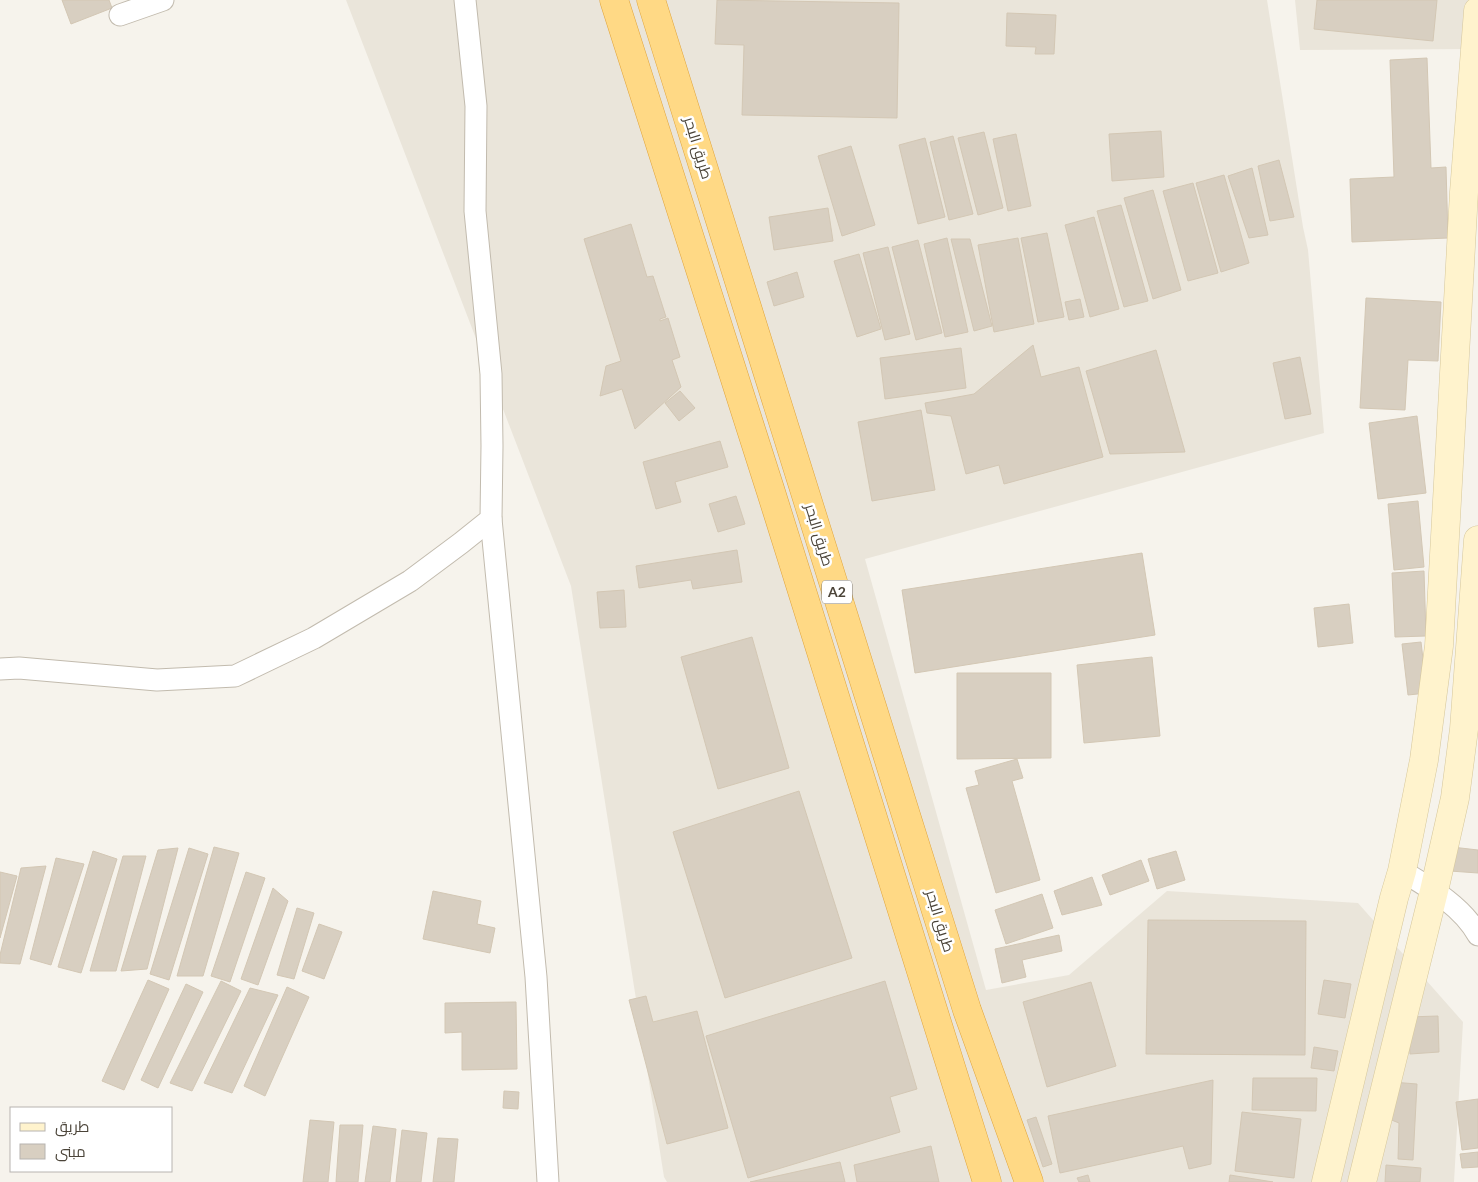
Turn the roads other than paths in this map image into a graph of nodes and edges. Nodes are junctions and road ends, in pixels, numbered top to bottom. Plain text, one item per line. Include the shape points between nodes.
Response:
1 (163, 0) edge
2 (465, 0) edge
3 (614, 0) edge
4 (651, 0) edge
5 (1478, 11) edge
6 (120, 15) dead end
7 (1471, 192) edge
8 (781, 412) junction
9 (749, 421) junction
10 (490, 518) junction
11 (1478, 540) edge
12 (0, 669) edge
13 (1429, 727) junction
14 (1464, 729) junction
15 (1402, 871) junction
16 (1434, 891) junction
17 (1478, 935) edge
18 (1018, 1152) junction
19 (984, 1173) edge
20 (548, 1182) edge
21 (1030, 1182) edge
22 (1326, 1182) edge
23 (1362, 1182) edge

1 - 6 street
2 - 10 street via 476,106 474,211 491,374
3 - 9 highway, A2
4 - 8 highway, طريق البحر / A2
5 - 7 main road
7 - 13 main road via 1439,646
8 - 9 highway
8 - 18 highway, طريق البحر / A2 via 967,1010
9 - 19 highway, A2
10 - 12 street via 461,544 402,585 314,638 235,676 157,680
10 - 20 street via 536,977
11 - 14 main road
13 - 14 main road
13 - 15 main road
14 - 16 main road via 1455,798
15 - 16 street
15 - 22 main road
16 - 17 street via 1471,922
16 - 23 main road
18 - 19 highway
18 - 21 highway, طريق البحر / A2

